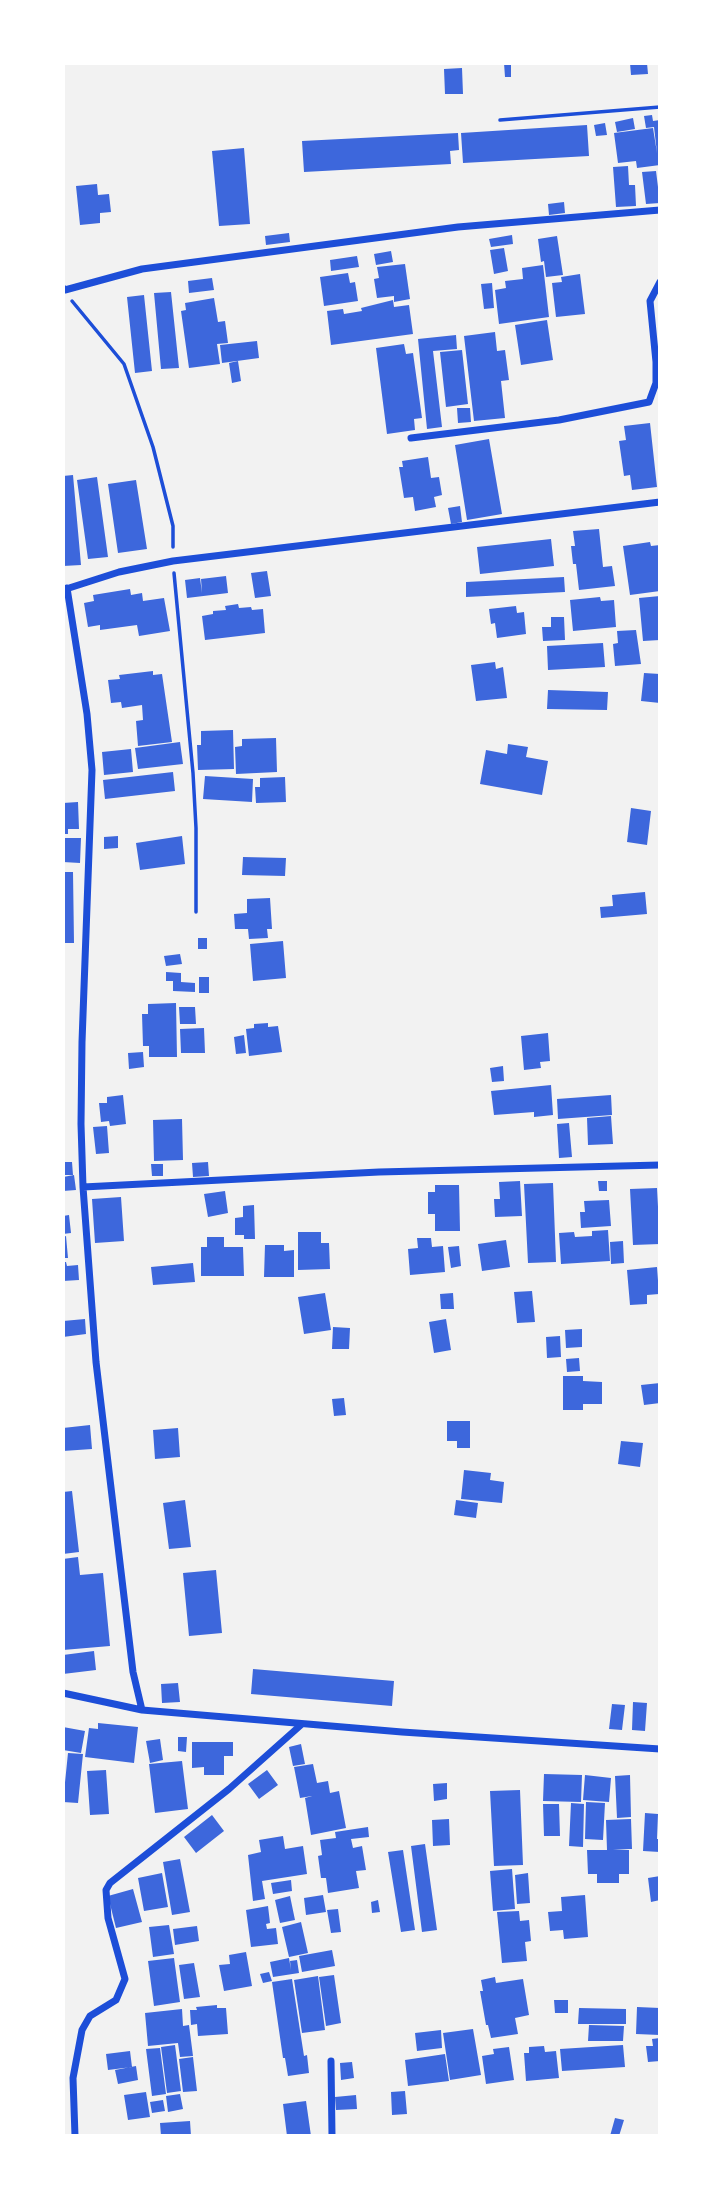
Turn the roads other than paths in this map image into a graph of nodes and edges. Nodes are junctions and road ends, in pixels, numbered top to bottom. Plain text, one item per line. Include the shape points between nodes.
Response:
1 (660, 209) edge
2 (660, 282) edge
3 (64, 289) edge
4 (411, 438) dead end
5 (660, 502) edge
6 (65, 590) edge
7 (660, 1165) edge
8 (83, 1187) junction
9 (63, 1693) edge
10 (142, 1710) junction
11 (302, 1724) junction
12 (660, 1749) edge
13 (331, 2062) dead end
14 (75, 2136) edge
15 (332, 2136) edge

1 - 3 street via 458,227 142,269
2 - 4 street via 650,301 656,383 649,402 559,420
5 - 6 street via 173,561
6 - 8 street via 88,714 92,770 80,1124
7 - 8 street via 379,1172
8 - 10 street via 96,1362
9 - 10 street
10 - 11 street
11 - 12 street
11 - 14 street via 106,1890 108,1918 125,1979 116,2000 90,2016 82,2030 72,2078
13 - 15 street

